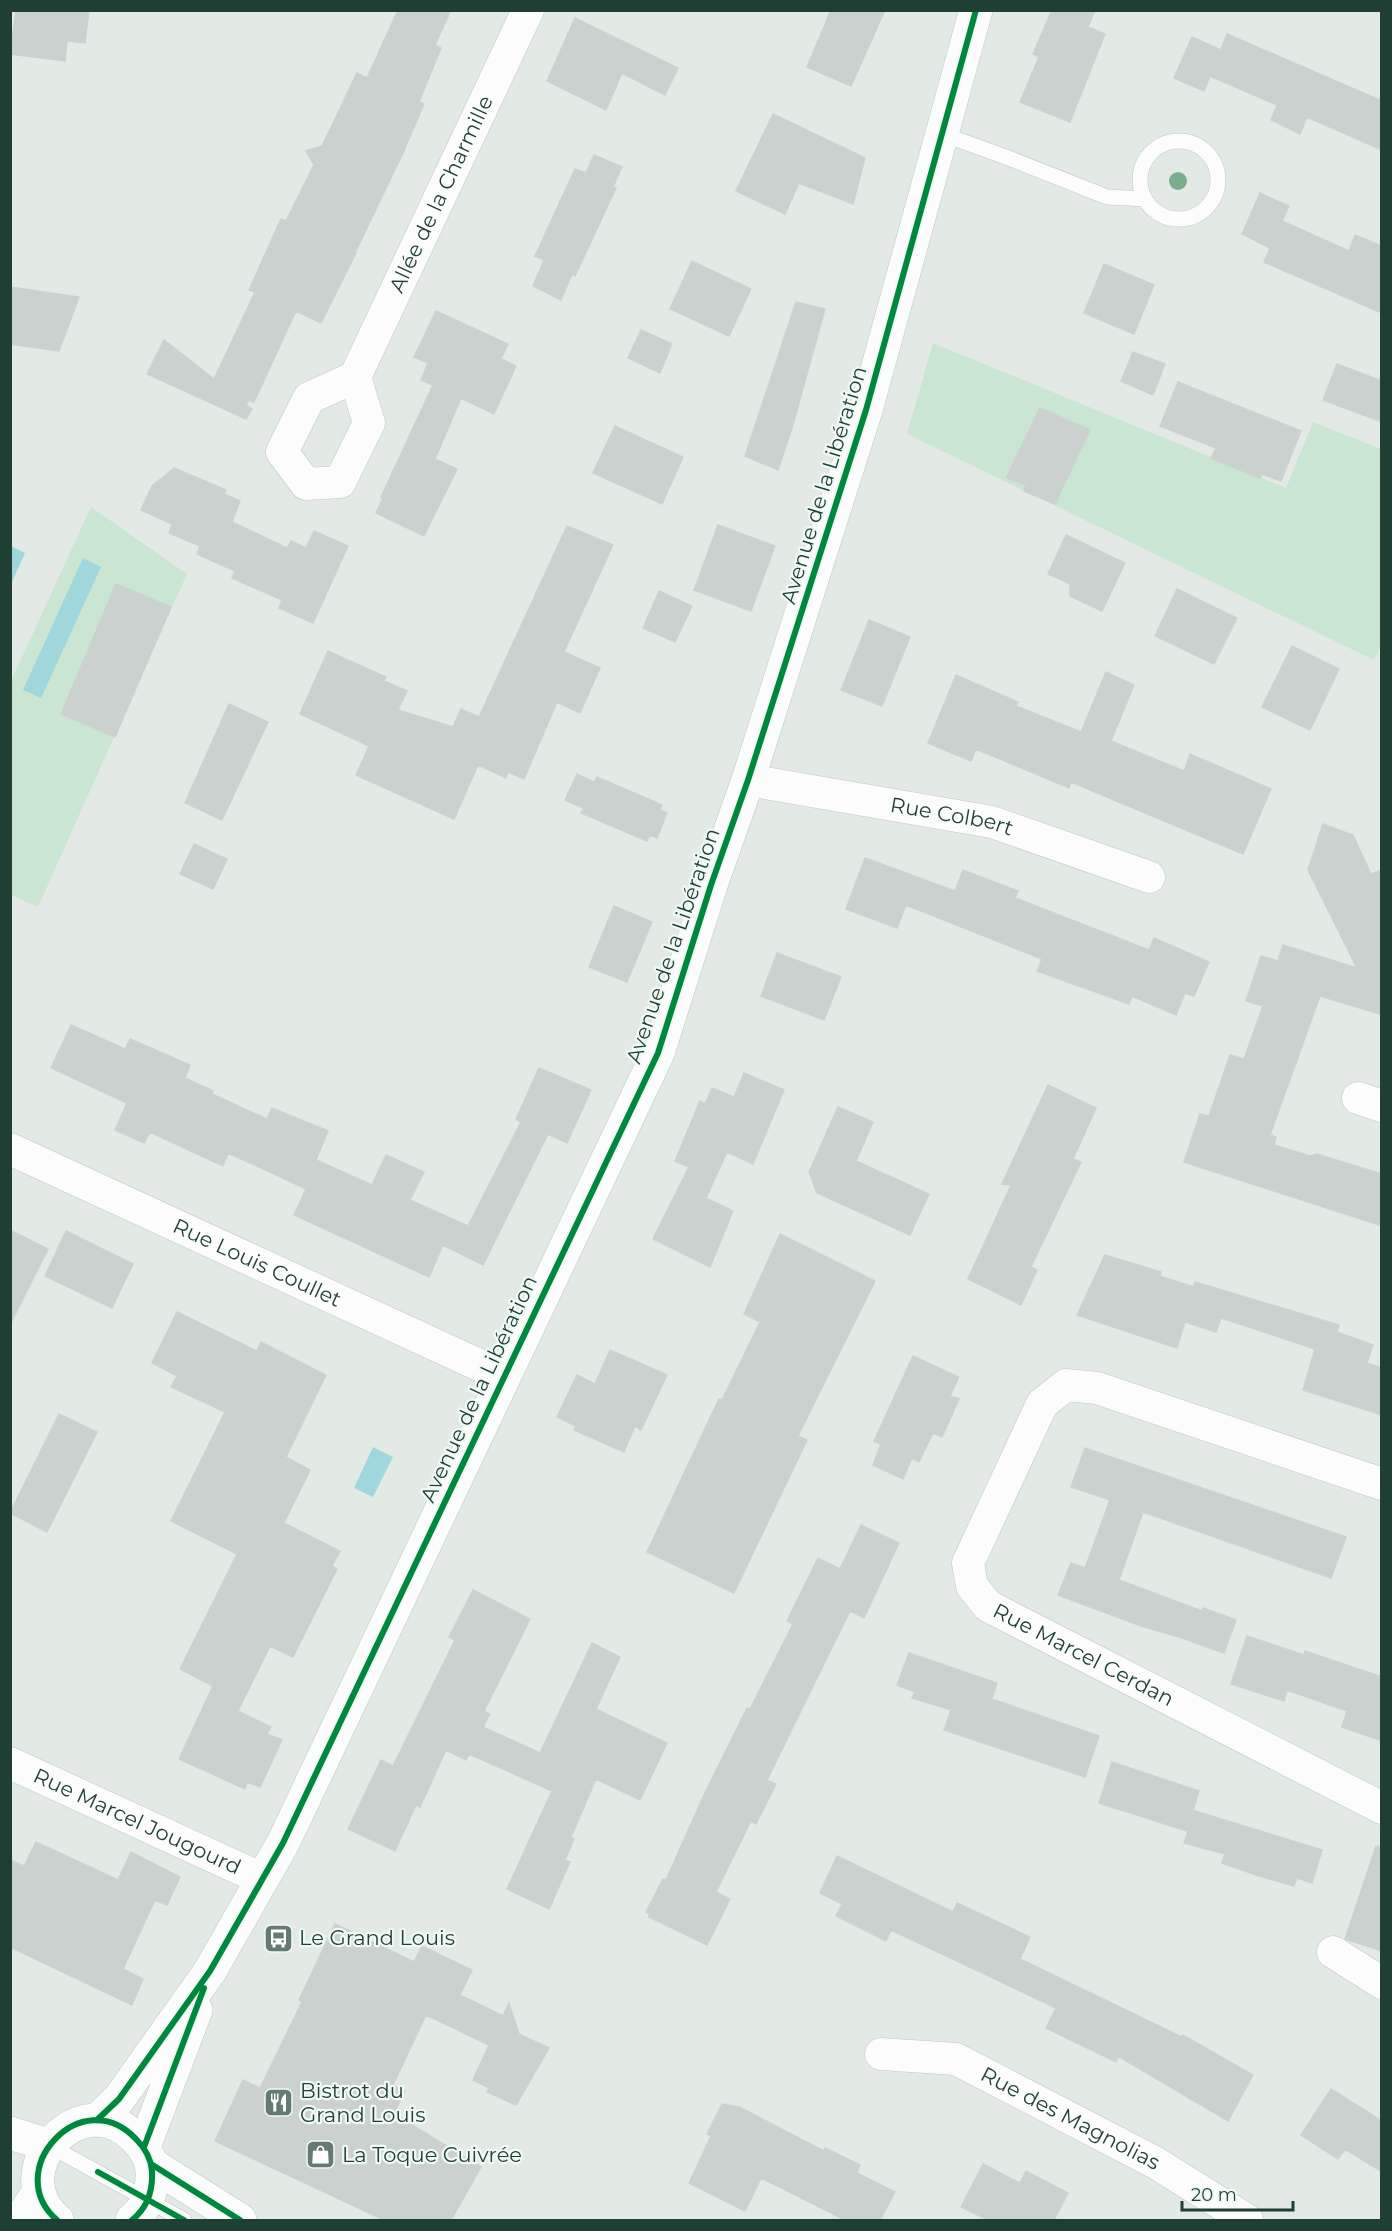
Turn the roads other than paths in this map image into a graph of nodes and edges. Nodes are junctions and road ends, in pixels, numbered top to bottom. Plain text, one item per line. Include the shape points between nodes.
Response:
1 (528, 10) edge
2 (976, 10) edge
3 (942, 134) junction
4 (1145, 199) junction
5 (355, 377) dead end
6 (748, 780) junction
7 (1149, 877) dead end
8 (10, 1149) edge
9 (504, 1376) junction
10 (1382, 1484) edge
11 (10, 1763) edge
12 (1382, 1808) edge
13 (261, 1880) junction
14 (1333, 1952) dead end
15 (210, 1971) junction
16 (1382, 1983) edge
17 (881, 2054) dead end
18 (97, 2120) junction
19 (10, 2133) edge
20 (48, 2145) junction
21 (147, 2155) junction
22 (29, 2182) edge
23 (140, 2210) edge
24 (20, 2220) edge
25 (57, 2220) edge
26 (184, 2220) edge
27 (240, 2220) edge
28 (1247, 2220) edge

1 - 5 street, Allée de la Charmille
2 - 3 main road, Avenue de la Libération
3 - 4 lane via 1107,197
3 - 6 main road, Avenue de la Libération via 866,410
4 - 4 lane via 1164,216 1190,218 1210,203 1216,191 1216,166 1199,146 1174,141 1162,145 1144,162 1140,174
6 - 7 street, Rue Colbert via 992,822
6 - 9 main road, Avenue de la Libération via 658,1053
8 - 9 street, Rue Louis Coullet
9 - 13 main road, Avenue de la Libération via 283,1843
10 - 12 street, Rue Marcel Cerdan via 1097,1388 1066,1385 1042,1404 968,1563 972,1586 988,1606
11 - 13 street, Rue Marcel Jougourd
13 - 15 main road, Avenue de la Libération
14 - 16 street
15 - 18 main road, Avenue de la Libération via 119,2099
15 - 21 main road, Avenue de la Libération
17 - 28 street, Rue des Magnolias via 956,2059 1155,2163
18 - 20 main road via 78,2123
18 - 21 main road via 131,2133
19 - 20 main road
20 - 22 main road
20 - 23 lane
21 - 23 main road, Avenue de la Libération via 153,2182
21 - 27 main road
22 - 24 main road
22 - 25 main road
23 - 26 lane

